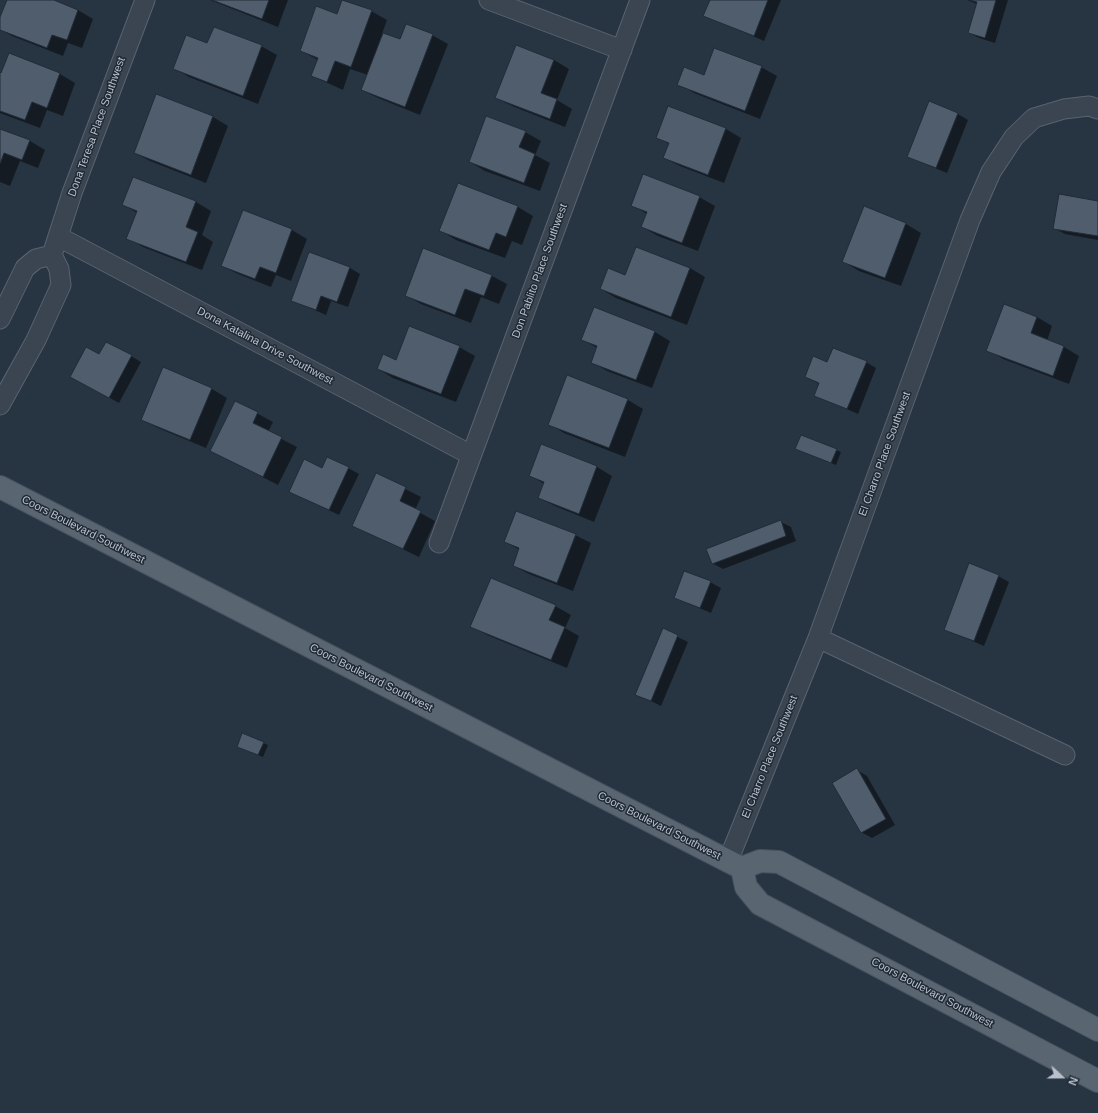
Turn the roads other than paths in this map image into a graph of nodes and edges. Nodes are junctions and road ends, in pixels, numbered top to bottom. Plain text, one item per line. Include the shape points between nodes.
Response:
1 (145, 0) edge
2 (489, 0) edge
3 (640, 0) edge
4 (622, 50) junction
5 (1098, 109) edge
6 (55, 246) junction
7 (0, 319) edge
8 (0, 405) edge
9 (471, 455) junction
10 (0, 487) edge
11 (439, 543) dead end
12 (818, 638) junction
13 (1065, 755) dead end
14 (735, 864) junction
15 (1098, 1030) edge
16 (1098, 1081) edge

1 - 6 street, Dona Teresa Place Southwest via 72,193
2 - 4 street
3 - 4 street, Don Pablito Place Southwest
4 - 9 street, Don Pablito Place Southwest
5 - 12 street, El Charro Place Southwest via 1089,106 1064,108 1034,118 1014,137 991,172 970,220
6 - 7 street via 25,268
6 - 8 street via 61,285 36,340
6 - 9 street, Dona Katalina Drive Southwest
9 - 11 street, Don Pablito Place Southwest
10 - 14 main road, Coors Boulevard Southwest
12 - 13 street
12 - 14 street, El Charro Place Southwest
14 - 15 main road via 780,862
14 - 16 main road, Coors Boulevard Southwest via 746,887 760,904

